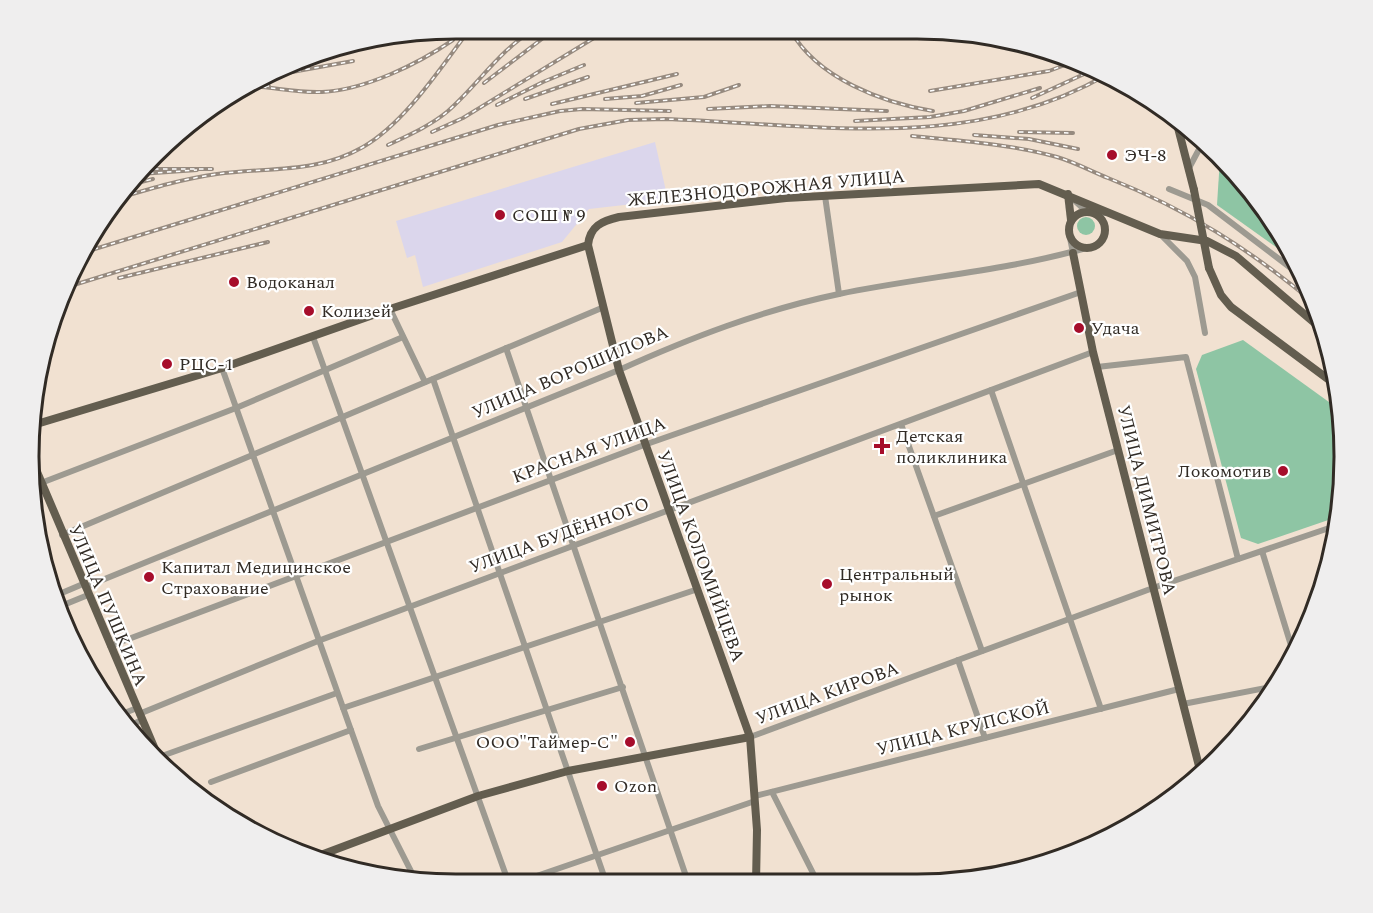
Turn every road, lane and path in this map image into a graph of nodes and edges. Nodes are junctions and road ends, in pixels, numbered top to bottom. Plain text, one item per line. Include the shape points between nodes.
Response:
1 (1181, 134) edge
2 (1199, 150) edge
3 (1190, 168) junction
4 (1169, 189) dead end
5 (1068, 194) junction
6 (825, 196) junction
7 (1090, 212) junction
8 (1111, 213) junction
9 (1071, 220) junction
10 (1068, 233) junction
11 (1160, 234) junction
12 (588, 245) junction
13 (1086, 248) junction
14 (1073, 253) junction
15 (1287, 264) edge
16 (1081, 292) junction
17 (839, 294) junction
18 (604, 307) junction
19 (390, 309) junction
20 (1311, 320) edge
21 (1205, 333) dead end
22 (313, 337) junction
23 (403, 337) junction
24 (506, 348) junction
25 (1093, 352) junction
26 (1097, 367) junction
27 (222, 368) junction
28 (619, 370) junction
29 (325, 371) junction
30 (1326, 378) edge
31 (433, 379) junction
32 (424, 382) junction
33 (991, 390) junction
34 (526, 407) junction
35 (236, 408) junction
36 (342, 417) junction
37 (41, 423) edge
38 (900, 424) junction
39 (453, 437) junction
40 (644, 445) junction
41 (1118, 450) junction
42 (252, 455) junction
43 (362, 474) junction
44 (40, 480) edge
45 (551, 480) junction
46 (41, 483) junction
47 (1023, 484) junction
48 (477, 508) junction
49 (669, 510) junction
50 (272, 511) junction
51 (934, 516) junction
52 (1327, 529) edge
53 (62, 535) junction
54 (386, 542) junction
55 (574, 545) junction
56 (1262, 551) junction
57 (1238, 559) junction
58 (499, 573) junction
59 (296, 576) junction
60 (1154, 588) junction
61 (85, 589) junction
62 (698, 589) junction
63 (62, 594) edge
64 (66, 603) edge
65 (410, 606) junction
66 (1070, 619) junction
67 (600, 622) junction
68 (318, 640) junction
69 (1290, 643) edge
70 (110, 646) junction
71 (525, 647) junction
72 (982, 651) junction
73 (958, 660) junction
74 (435, 677) junction
75 (623, 687) junction
76 (1264, 688) edge
77 (1179, 689) junction
78 (337, 693) junction
79 (1183, 704) junction
80 (343, 708) junction
81 (1101, 708) junction
82 (547, 711) junction
83 (128, 714) edge
84 (139, 714) junction
85 (133, 721) edge
86 (351, 730) junction
87 (750, 737) junction
88 (457, 738) junction
89 (985, 738) junction
90 (151, 741) edge
91 (418, 749) dead end
92 (166, 756) edge
93 (647, 757) junction
94 (1198, 764) edge
95 (568, 771) junction
96 (211, 782) dead end
97 (772, 792) junction
98 (478, 796) junction
99 (755, 799) junction
100 (390, 827) junction
101 (670, 829) junction
102 (325, 853) edge
103 (596, 855) junction
104 (411, 871) edge
105 (506, 874) edge
106 (542, 874) edge
107 (603, 874) edge
108 (685, 874) edge
109 (756, 874) edge
110 (813, 874) edge

1 - 3 main road
2 - 3 street
3 - 30 main road, bridge via 1209,268 1221,295 1231,307
4 - 15 street via 1208,205
5 - 6 main road, ЖЕЛЕЗНОДОРОЖНАЯ УЛИЦА via 1028,184
5 - 7 street
5 - 8 main road, ЖЕЛЕЗНОДОРОЖНАЯ УЛИЦА
5 - 9 main road
6 - 12 main road, ЖЕЛЕЗНОДОРОЖНАЯ УЛИЦА via 619,217 600,222 589,235
6 - 17 street
7 - 8 street
7 - 9 main road
7 - 13 main road via 1103,221 1105,233 1098,244
8 - 11 main road, ЖЕЛЕЗНОДОРОЖНАЯ УЛИЦА
9 - 10 main road
10 - 13 main road via 1075,244
10 - 14 street, УЛИЦА ДИМИТРОВА
11 - 20 main road, ЖЕЛЕЗНОДОРОЖНАЯ УЛИЦА via 1207,241 1236,256
11 - 21 street via 1186,261 1195,277
12 - 18 main road, УЛИЦА КОЛОМИЙЦЕВА
12 - 19 main road
13 - 14 street, УЛИЦА ВОРОШИЛОВА
14 - 16 main road, УЛИЦА ДИМИТРОВА
14 - 17 street, УЛИЦА ВОРОШИЛОВА
16 - 25 main road, УЛИЦА ДИМИТРОВА
16 - 40 street, КРАСНАЯ УЛИЦА
17 - 28 street, УЛИЦА ВОРОШИЛОВА via 701,333
18 - 24 street
18 - 28 main road, УЛИЦА КОЛОМИЙЦЕВА
19 - 22 main road
19 - 23 street
22 - 27 main road
22 - 29 street
23 - 29 street
23 - 32 street
24 - 31 street
24 - 34 street
25 - 26 main road, УЛИЦА ДИМИТРОВА
25 - 33 street, УЛИЦА БУДЁННОГО
26 - 41 main road, УЛИЦА ДИМИТРОВА
26 - 57 street via 1186,357
27 - 35 street
27 - 37 main road
28 - 34 street, УЛИЦА ВОРОШИЛОВА
28 - 40 main road, УЛИЦА КОЛОМИЙЦЕВА
29 - 35 street
29 - 36 street
31 - 32 street
31 - 39 street
32 - 36 street
33 - 38 street, УЛИЦА БУДЁННОГО
33 - 47 street
34 - 39 street, УЛИЦА ВОРОШИЛОВА
34 - 45 street
35 - 42 street
35 - 46 street
36 - 42 street
36 - 43 street
38 - 49 street, УЛИЦА БУДЁННОГО
38 - 51 street
39 - 43 street, УЛИЦА ВОРОШИЛОВА
39 - 48 street
40 - 45 street, КРАСНАЯ УЛИЦА
40 - 49 main road, УЛИЦА КОЛОМИЙЦЕВА
41 - 47 street
41 - 60 main road, УЛИЦА ДИМИТРОВА
42 - 50 street
42 - 53 street
43 - 50 street, УЛИЦА ВОРОШИЛОВА
43 - 54 street
44 - 46 main road, УЛИЦА ПУШКИНА
45 - 48 street, КРАСНАЯ УЛИЦА
45 - 55 street
46 - 53 main road, УЛИЦА ПУШКИНА
47 - 51 street
47 - 66 street
48 - 54 street, КРАСНАЯ УЛИЦА
48 - 58 street
49 - 55 street, УЛИЦА БУДЁННОГО
49 - 62 main road, УЛИЦА КОЛОМИЙЦЕВА
50 - 59 street
50 - 61 street, УЛИЦА ВОРОШИЛОВА
51 - 72 street
52 - 56 street, УЛИЦА КИРОВА
53 - 61 main road, УЛИЦА ПУШКИНА
54 - 59 street, КРАСНАЯ УЛИЦА
54 - 65 street
55 - 58 street, УЛИЦА БУДЁННОГО
55 - 67 street
56 - 57 street, УЛИЦА КИРОВА
56 - 69 street
57 - 60 street, УЛИЦА КИРОВА
58 - 65 street, УЛИЦА БУДЁННОГО
58 - 71 street
59 - 68 street
59 - 70 street, КРАСНАЯ УЛИЦА
60 - 66 street, УЛИЦА КИРОВА
60 - 77 main road, УЛИЦА ДИМИТРОВА
61 - 63 street, УЛИЦА ВОРОШИЛОВА
61 - 64 street, УЛИЦА ВОРОШИЛОВА
61 - 70 main road, УЛИЦА ПУШКИНА
62 - 67 street
62 - 87 main road, УЛИЦА КОЛОМИЙЦЕВА
65 - 68 street, УЛИЦА БУДЁННОГО
65 - 74 street
66 - 72 street, УЛИЦА КИРОВА
66 - 81 street
67 - 71 street
67 - 75 street
68 - 78 street
68 - 84 street, УЛИЦА БУДЁННОГО
70 - 84 main road, УЛИЦА ПУШКИНА
71 - 74 street
71 - 82 street
72 - 73 street, УЛИЦА КИРОВА
73 - 87 street, УЛИЦА КИРОВА
73 - 89 street
74 - 80 street
74 - 88 street
75 - 82 street
75 - 93 street
76 - 79 street
77 - 79 main road, УЛИЦА ДИМИТРОВА
77 - 81 street, УЛИЦА КРУПСКОЙ
78 - 80 street
78 - 92 street
79 - 94 main road, УЛИЦА ДИМИТРОВА
80 - 86 street
81 - 89 street, УЛИЦА КРУПСКОЙ
82 - 88 street
82 - 95 street
83 - 84 street, УЛИЦА БУДЁННОГО
84 - 85 street, УЛИЦА БУДЁННОГО
84 - 90 main road, УЛИЦА ПУШКИНА
86 - 96 street
86 - 100 street via 378,806
87 - 93 main road, УЛИЦА КИРОВА
87 - 99 main road, УЛИЦА КОЛОМИЙЦЕВА
88 - 91 street
88 - 98 street
89 - 97 street, УЛИЦА КРУПСКОЙ
93 - 95 main road, УЛИЦА КИРОВА
93 - 101 street
95 - 98 main road, УЛИЦА КИРОВА
95 - 103 street
97 - 99 street, УЛИЦА КРУПСКОЙ
97 - 110 street
98 - 100 main road, УЛИЦА КИРОВА
98 - 105 street
99 - 101 street, УЛИЦА КРУПСКОЙ
99 - 109 main road, УЛИЦА КОЛОМИЙЦЕВА
100 - 102 main road, УЛИЦА КИРОВА
100 - 104 street
101 - 103 street, УЛИЦА КРУПСКОЙ
101 - 108 street
103 - 106 street, УЛИЦА КРУПСКОЙ
103 - 107 street

